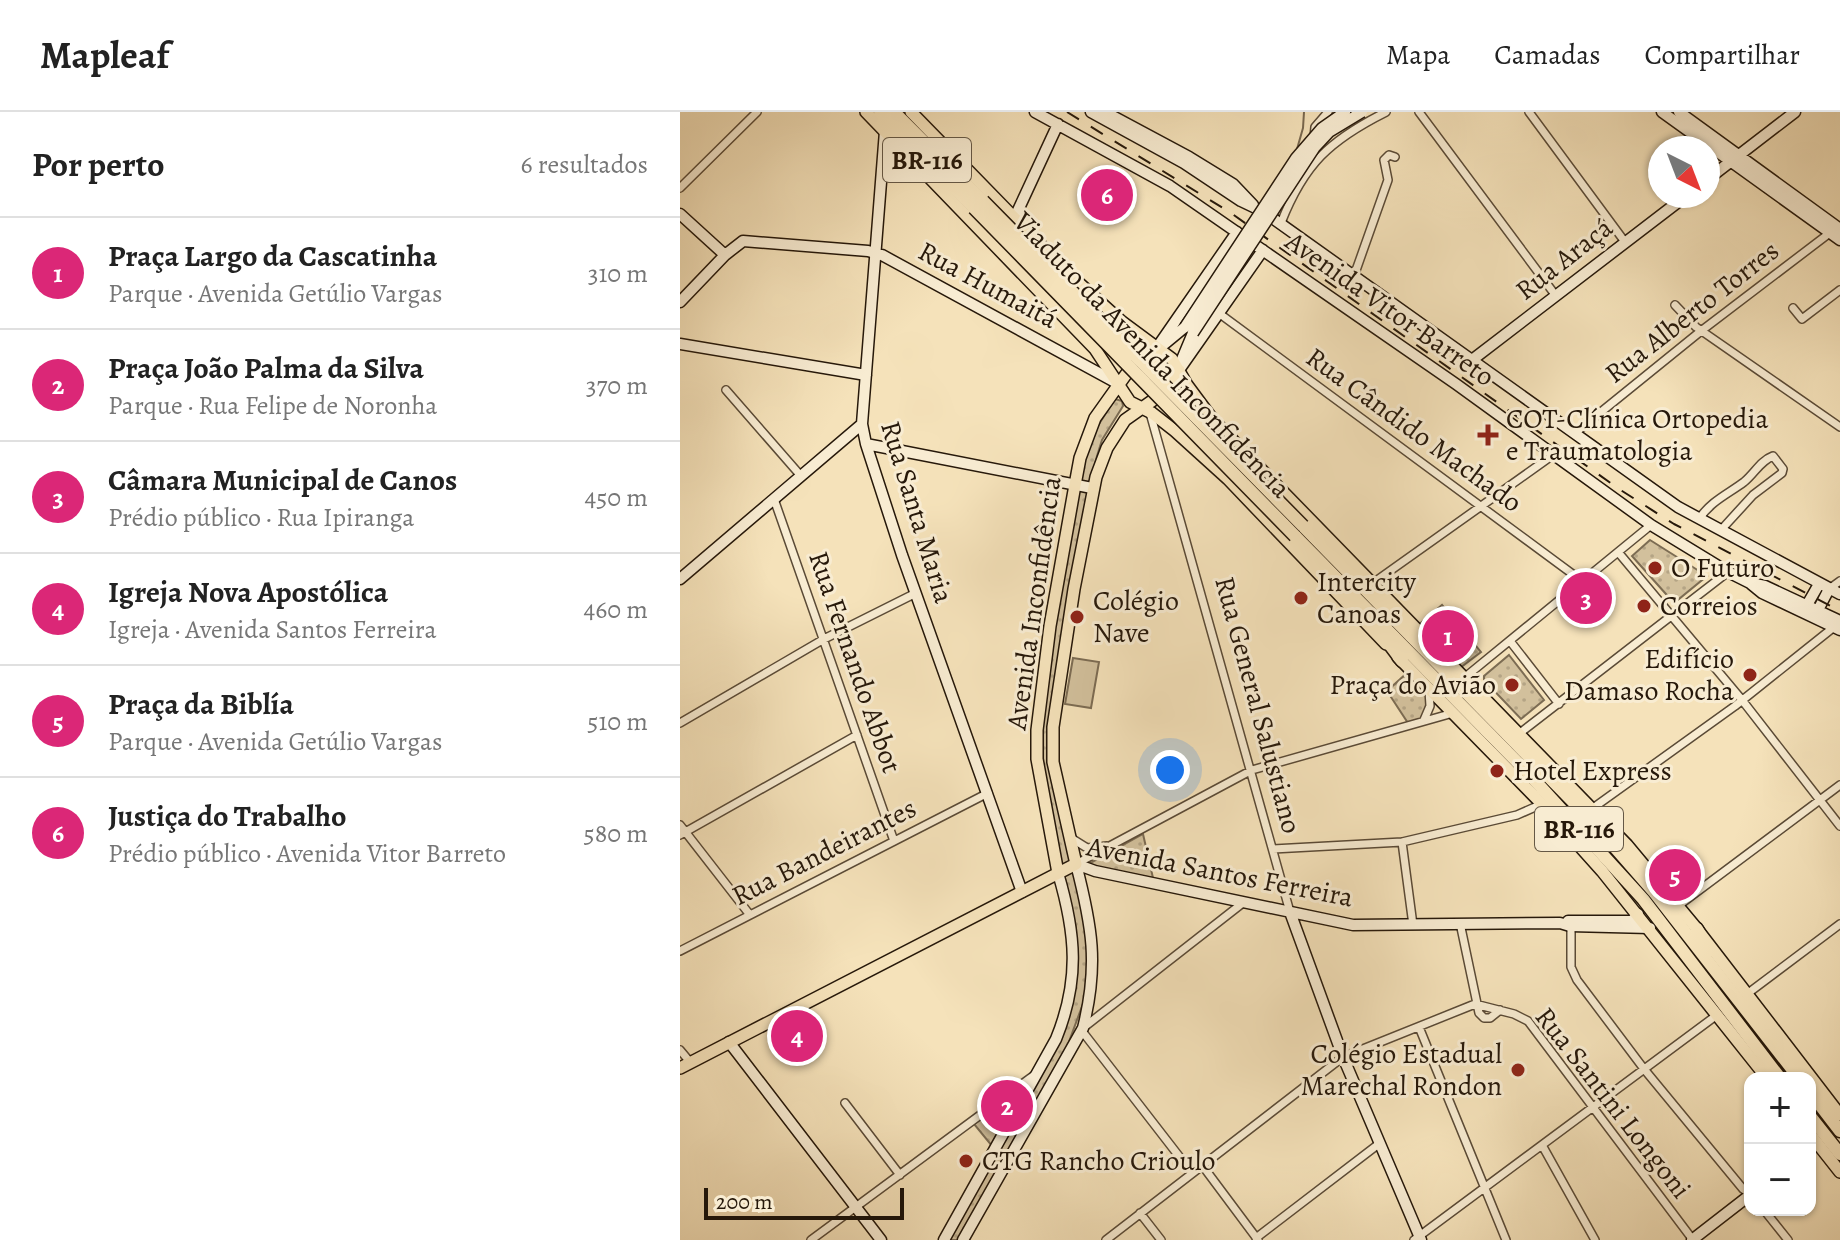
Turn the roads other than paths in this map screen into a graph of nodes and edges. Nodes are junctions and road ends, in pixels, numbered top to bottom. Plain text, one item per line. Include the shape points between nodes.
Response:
1 (757, 112) edge
2 (866, 112) edge
3 (880, 112) edge
4 (894, 112) edge
5 (911, 112) edge
6 (1035, 112) edge
7 (1091, 112) edge
8 (1105, 112) edge
9 (1328, 112) edge
10 (1345, 112) edge
11 (1362, 112) edge
12 (1386, 112) edge
13 (1419, 112) edge
14 (1529, 112) edge
15 (1662, 112) edge
16 (1679, 112) edge
17 (1795, 112) edge
18 (1058, 124) junction
19 (885, 131) junction
20 (1319, 154) junction
21 (1395, 157) dead end
22 (1735, 158) junction
23 (1720, 170) edge
24 (1220, 181) junction
25 (680, 188) edge
26 (978, 205) junction
27 (1288, 205) junction
28 (1670, 208) edge
29 (1267, 213) junction
30 (680, 214) edge
31 (1014, 219) junction
32 (1281, 223) junction
33 (1836, 229) edge
34 (1237, 232) junction
35 (1840, 240) edge
36 (1625, 242) junction
37 (1263, 250) junction
38 (875, 252) junction
39 (725, 255) junction
40 (1354, 276) junction
41 (1840, 290) edge
42 (1556, 296) junction
43 (680, 302) edge
44 (1675, 305) dead end
45 (1793, 308) dead end
46 (1220, 314) junction
47 (1122, 322) junction
48 (1189, 330) junction
49 (1701, 331) junction
50 (680, 344) edge
51 (1095, 349) junction
52 (1156, 349) junction
53 (1472, 360) junction
54 (1179, 370) junction
55 (866, 375) junction
56 (1119, 384) junction
57 (726, 390) dead end
58 (1202, 407) junction
59 (1145, 410) junction
60 (862, 424) junction
61 (1840, 427) edge
62 (1174, 430) junction
63 (1575, 433) junction
64 (866, 444) junction
65 (1161, 448) junction
66 (1553, 455) junction
67 (801, 476) junction
68 (1075, 488) junction
69 (1092, 492) junction
70 (774, 499) junction
71 (1482, 507) junction
72 (1699, 519) junction
73 (1651, 525) junction
74 (1721, 530) junction
75 (1299, 531) junction
76 (1618, 552) junction
77 (1728, 572) junction
78 (680, 579) edge
79 (1582, 581) junction
80 (1840, 581) edge
81 (1373, 583) junction
82 (1750, 583) junction
83 (1824, 586) junction
84 (916, 593) junction
85 (1840, 594) edge
86 (1356, 599) junction
87 (1812, 608) junction
88 (1384, 609) junction
89 (1673, 616) junction
90 (1838, 626) edge
91 (824, 639) junction
92 (1425, 639) junction
93 (1510, 641) junction
94 (1402, 661) junction
95 (1464, 678) junction
96 (1428, 688) junction
97 (1742, 700) junction
98 (1559, 704) junction
99 (1453, 713) junction
100 (1424, 721) junction
101 (680, 723) edge
102 (1520, 733) junction
103 (857, 735) junction
104 (1493, 753) junction
105 (1252, 770) junction
106 (1528, 773) junction
107 (1840, 785) edge
108 (988, 793) junction
109 (1820, 800) junction
110 (1542, 804) junction
111 (1593, 808) junction
112 (1840, 826) edge
113 (682, 831) edge
114 (1071, 838) junction
115 (894, 841) junction
116 (1402, 842) junction
117 (1109, 846) junction
118 (1273, 849) junction
119 (1076, 864) junction
120 (1058, 873) junction
121 (1022, 892) junction
122 (1643, 899) junction
123 (1244, 902) junction
124 (1678, 906) junction
125 (1290, 912) junction
126 (1638, 914) junction
127 (750, 915) junction
128 (1460, 923) junction
129 (1567, 923) junction
130 (1840, 924) edge
131 (1413, 925) junction
132 (1650, 928) junction
133 (1697, 929) junction
134 (680, 951) edge
135 (1728, 985) junction
136 (1747, 994) junction
137 (1475, 1004) junction
138 (1087, 1012) junction
139 (1718, 1014) junction
140 (1098, 1017) junction
141 (1419, 1027) junction
142 (1082, 1030) junction
143 (729, 1042) junction
144 (1744, 1047) junction
145 (680, 1050) edge
146 (1343, 1057) junction
147 (685, 1065) edge
148 (1644, 1069) junction
149 (1763, 1072) edge
150 (1775, 1072) edge
151 (1794, 1072) edge
152 (1035, 1075) junction
153 (1816, 1100) edge
154 (845, 1103) dead end
155 (1592, 1108) junction
156 (1840, 1115) edge
157 (1840, 1131) edge
158 (1816, 1140) edge
159 (1380, 1143) junction
160 (1542, 1145) junction
161 (1840, 1154) edge
162 (1202, 1165) junction
163 (1840, 1172) edge
164 (1192, 1173) junction
165 (900, 1175) junction
166 (1485, 1187) junction
167 (1744, 1190) edge
168 (1744, 1199) edge
169 (856, 1207) junction
170 (1140, 1213) junction
171 (1769, 1216) edge
172 (1257, 1239) edge
173 (1418, 1239) edge
174 (811, 1240) edge
175 (881, 1240) edge
176 (944, 1240) edge
177 (963, 1240) edge
178 (1106, 1240) edge
179 (1161, 1240) edge
180 (1506, 1240) edge
181 (1595, 1240) edge
182 (1692, 1240) edge
183 (1788, 1240) edge

1 - 25 street
2 - 19 main road
3 - 26 highway, BR-116
4 - 26 highway, BR-116
5 - 31 main road
6 - 18 main road, Avenida Vitor Barreto
7 - 24 main road
8 - 24 main road via 1189,157
9 - 20 street via 1315,127
10 - 48 main road, bridge via 1322,128 1296,158
11 - 48 main road, bridge via 1315,147
12 - 20 street
13 - 42 street
14 - 36 street
15 - 22 main road
16 - 22 main road
17 - 22 main road
18 - 31 main road
18 - 34 main road, Avenida Vitor Barreto via 1170,186
19 - 38 main road, Rua Santa Maria
19 - 51 main road
20 - 27 street
21 - 40 street via 1384,160 1388,180
22 - 23 main road
22 - 33 main road
24 - 29 main road via 1239,188
26 - 75 highway, Viaduto da Avenida Inconfidência / BR-116, bridge
27 - 29 main road
27 - 32 street
28 - 36 main road, Rua Araçá
29 - 32 main road
30 - 39 main road
31 - 47 main road
32 - 40 main road
33 - 35 main road
33 - 49 street, Rua Alberto Torres
34 - 37 main road, Avenida Vitor Barreto
34 - 52 main road, Avenida Inconfidência
36 - 42 main road, Rua Araçá
37 - 46 main road, Avenida Inconfidência
37 - 66 main road, Avenida Vitor Barreto
38 - 39 main road via 743,241
38 - 55 main road, Rua Santa Maria
38 - 56 main road, Rua Humaitá
39 - 43 main road
40 - 53 main road
41 - 45 street via 1802,319
42 - 53 main road, Rua Araçá
44 - 49 street
46 - 54 main road, Avenida Inconfidência
46 - 71 street, Rua Cândido Machado
47 - 51 main road via 1127,336 1121,351
47 - 52 main road
48 - 52 main road, Avenida Inconfidência
48 - 54 main road, Avenida Inconfidência
49 - 61 street
49 - 63 street, Rua Alberto Torres
50 - 55 main road
51 - 56 main road
52 - 54 main road via 1169,355
52 - 56 main road, Avenida Inconfidência via 1132,366
53 - 63 main road
54 - 58 main road
54 - 59 main road, Avenida Inconfidência
55 - 60 main road, Rua Santa Maria
56 - 59 main road via 1127,399
56 - 68 main road, Avenida Inconfidência via 1095,418
57 - 67 street
58 - 62 main road via 1189,400 1176,402 1169,414
58 - 81 main road
59 - 62 main road
59 - 65 street, Rua General Salustiano
59 - 69 main road, Avenida Inconfidência via 1125,420 1112,439
60 - 64 main road, Rua Santa Maria
60 - 67 main road
62 - 65 street via 1165,434
62 - 94 main road via 1245,496
63 - 72 main road
64 - 68 main road
64 - 84 main road, Rua Santa Maria
65 - 105 street, Rua General Salustiano
66 - 71 street
66 - 73 main road, Avenida Vitor Barreto
67 - 70 main road
68 - 69 main road
68 - 120 main road, Avenida Inconfidência via 1037,730 1037,759
69 - 114 main road, Avenida Inconfidência via 1053,727 1053,762
70 - 78 main road
70 - 91 street, Rua Fernando Abbot
71 - 79 street, Rua Cândido Machado
71 - 81 street
72 - 74 main road
72 - 74 street via 1773,456 1782,473
73 - 76 street
73 - 77 main road, Avenida Vitor Barreto
74 - 83 main road
75 - 86 highway, BR-116
75 - 88 highway, BR-116
76 - 79 street
76 - 89 street
77 - 82 main road, Avenida Vitor Barreto
77 - 89 street
79 - 93 street
80 - 83 street
81 - 92 main road
82 - 87 main road
82 - 90 main road
83 - 85 main road
83 - 87 main road
84 - 91 street
84 - 108 main road, Rua Santa Maria
86 - 94 highway, BR-116
86 - 106 highway, BR-116
87 - 90 main road
88 - 92 highway, BR-116
88 - 135 highway, BR-116 via 1591,820
89 - 97 street
89 - 98 street
90 - 97 street
91 - 101 street
91 - 103 street, Rua Fernando Abbot
92 - 95 main road
93 - 95 street
93 - 98 street
94 - 96 main road
95 - 102 main road
96 - 99 main road
96 - 100 street via 1431,700
97 - 109 street
97 - 111 street
98 - 102 street
99 - 100 street
99 - 104 main road
100 - 105 street
102 - 111 main road
103 - 113 street
103 - 115 street, Rua Fernando Abbot
104 - 106 highway
104 - 110 main road
105 - 117 street
105 - 118 street, Rua General Salustiano
106 - 122 highway, BR-116
107 - 109 street
108 - 115 street, Rua Bandeirantes
108 - 121 main road, Rua Santa Maria
109 - 112 street
109 - 124 street
110 - 116 street via 1517,815
110 - 126 main road
111 - 124 main road
113 - 127 street
114 - 117 street via 1087,848
114 - 119 main road, Avenida Inconfidência
115 - 127 street, Rua Bandeirantes
116 - 118 street
116 - 131 street
117 - 119 street
118 - 125 street, Rua General Salustiano
119 - 120 main road, Avenida Santos Ferreira
119 - 123 main road, Avenida Santos Ferreira
119 - 138 main road, Avenida Inconfidência via 1094,954
120 - 121 main road, Avenida Santos Ferreira
120 - 152 main road, Avenida Inconfidência via 1073,929 1069,1005
121 - 143 main road, Avenida Santos Ferreira
122 - 144 highway, BR-116 via 1645,910 1739,1033
122 - 150 highway, BR-116
123 - 125 main road, Avenida Santos Ferreira
123 - 140 street
124 - 133 main road
125 - 131 main road, Avenida Santos Ferreira via 1353,925
125 - 146 main road, Rua General Salustiano
126 - 129 main road, Avenida Santos Ferreira via 1632,921
126 - 132 main road
127 - 134 street, Rua Bandeirantes
128 - 129 main road, Avenida Santos Ferreira
128 - 131 main road, Avenida Santos Ferreira
128 - 137 street
129 - 132 main road, Avenida Santos Ferreira
129 - 148 street via 1577,980
130 - 136 street
132 - 139 main road
133 - 135 highway, BR-116
133 - 136 main road
135 - 151 highway, BR-116
136 - 156 main road
137 - 141 street
137 - 155 street, Rua Santini Longoni via 1528,1021
138 - 140 street
138 - 142 main road, Avenida Inconfidência
139 - 144 main road
139 - 148 street
140 - 142 street
141 - 146 street
141 - 166 street
142 - 164 street
142 - 177 main road, Avenida Inconfidência
143 - 147 main road, Avenida Santos Ferreira
143 - 169 main road
144 - 149 main road
145 - 147 street
146 - 159 main road, Rua General Salustiano
146 - 162 street
148 - 155 street
148 - 167 street
152 - 165 street
152 - 176 main road, Avenida Inconfidência
153 - 157 highway
154 - 165 street
155 - 160 street
155 - 182 street, Rua Santini Longoni
158 - 161 highway
158 - 163 main road
159 - 172 street
159 - 173 main road, Rua General Salustiano
160 - 166 street
160 - 181 street
162 - 164 street
162 - 172 street
164 - 170 street
165 - 169 street
166 - 173 street
166 - 180 street
168 - 182 main road
169 - 174 street
169 - 175 main road
170 - 178 street
170 - 179 street
171 - 183 street

